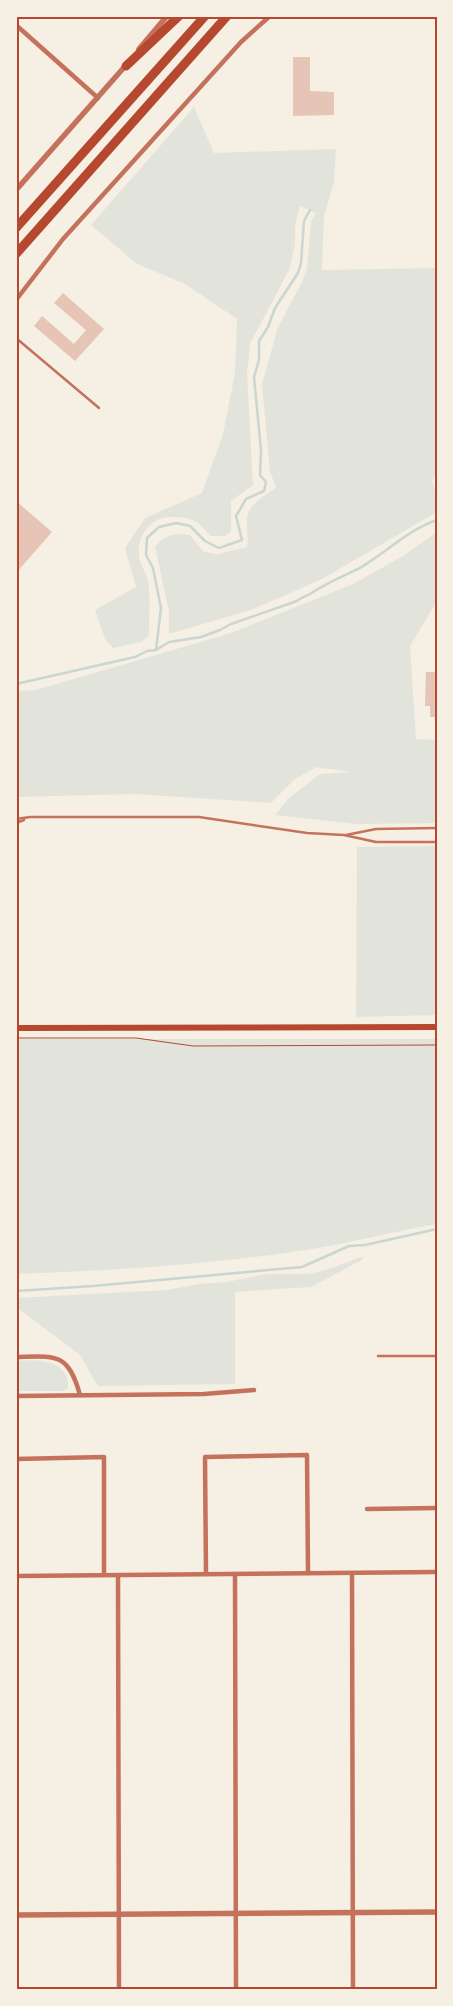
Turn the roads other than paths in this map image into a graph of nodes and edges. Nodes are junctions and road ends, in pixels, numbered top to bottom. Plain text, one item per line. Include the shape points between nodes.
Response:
1 (167, 16) edge
2 (179, 16) edge
3 (205, 16) edge
4 (227, 16) edge
5 (270, 16) edge
6 (16, 25) edge
7 (126, 66) junction
8 (98, 98) junction
9 (16, 190) edge
10 (16, 228) edge
11 (16, 254) edge
12 (16, 300) edge
13 (16, 338) edge
14 (99, 408) dead end
15 (16, 821) edge
16 (437, 828) edge
17 (344, 835) junction
18 (437, 842) edge
19 (437, 1027) edge
20 (16, 1028) edge
21 (16, 1356) edge
22 (378, 1356) dead end
23 (437, 1356) edge
24 (254, 1390) dead end
25 (16, 1396) edge
26 (80, 1396) junction
27 (16, 1459) edge
28 (437, 1508) edge
29 (367, 1509) dead end
30 (437, 1572) edge
31 (308, 1573) junction
32 (352, 1573) junction
33 (206, 1574) junction
34 (235, 1574) junction
35 (104, 1575) junction
36 (118, 1575) junction
37 (16, 1576) edge
38 (437, 1912) edge
39 (237, 1913) junction
40 (354, 1913) junction
41 (120, 1914) junction
42 (16, 1915) edge
43 (119, 1990) edge
44 (236, 1990) edge
45 (353, 1990) edge

1 - 7 street
2 - 7 highway
3 - 10 highway
4 - 11 highway
5 - 12 street via 241,42 63,239
6 - 8 street
7 - 8 street
8 - 9 street
13 - 14 lane
15 - 17 lane via 30,817 199,817 299,832
16 - 17 lane via 376,829
17 - 18 lane via 376,842
19 - 20 main road
21 - 26 street via 61,1359 69,1367
22 - 23 lane
24 - 26 street
25 - 26 street
27 - 35 street via 104,1457
28 - 29 street
30 - 32 street
31 - 32 street
31 - 33 street via 308,1455 205,1457
31 - 34 street
32 - 40 street
33 - 34 street
33 - 36 street
34 - 39 street
35 - 36 street
35 - 37 street
36 - 41 street
38 - 40 street
39 - 40 street
39 - 41 street
39 - 44 street
40 - 45 street
41 - 42 street
41 - 43 street

